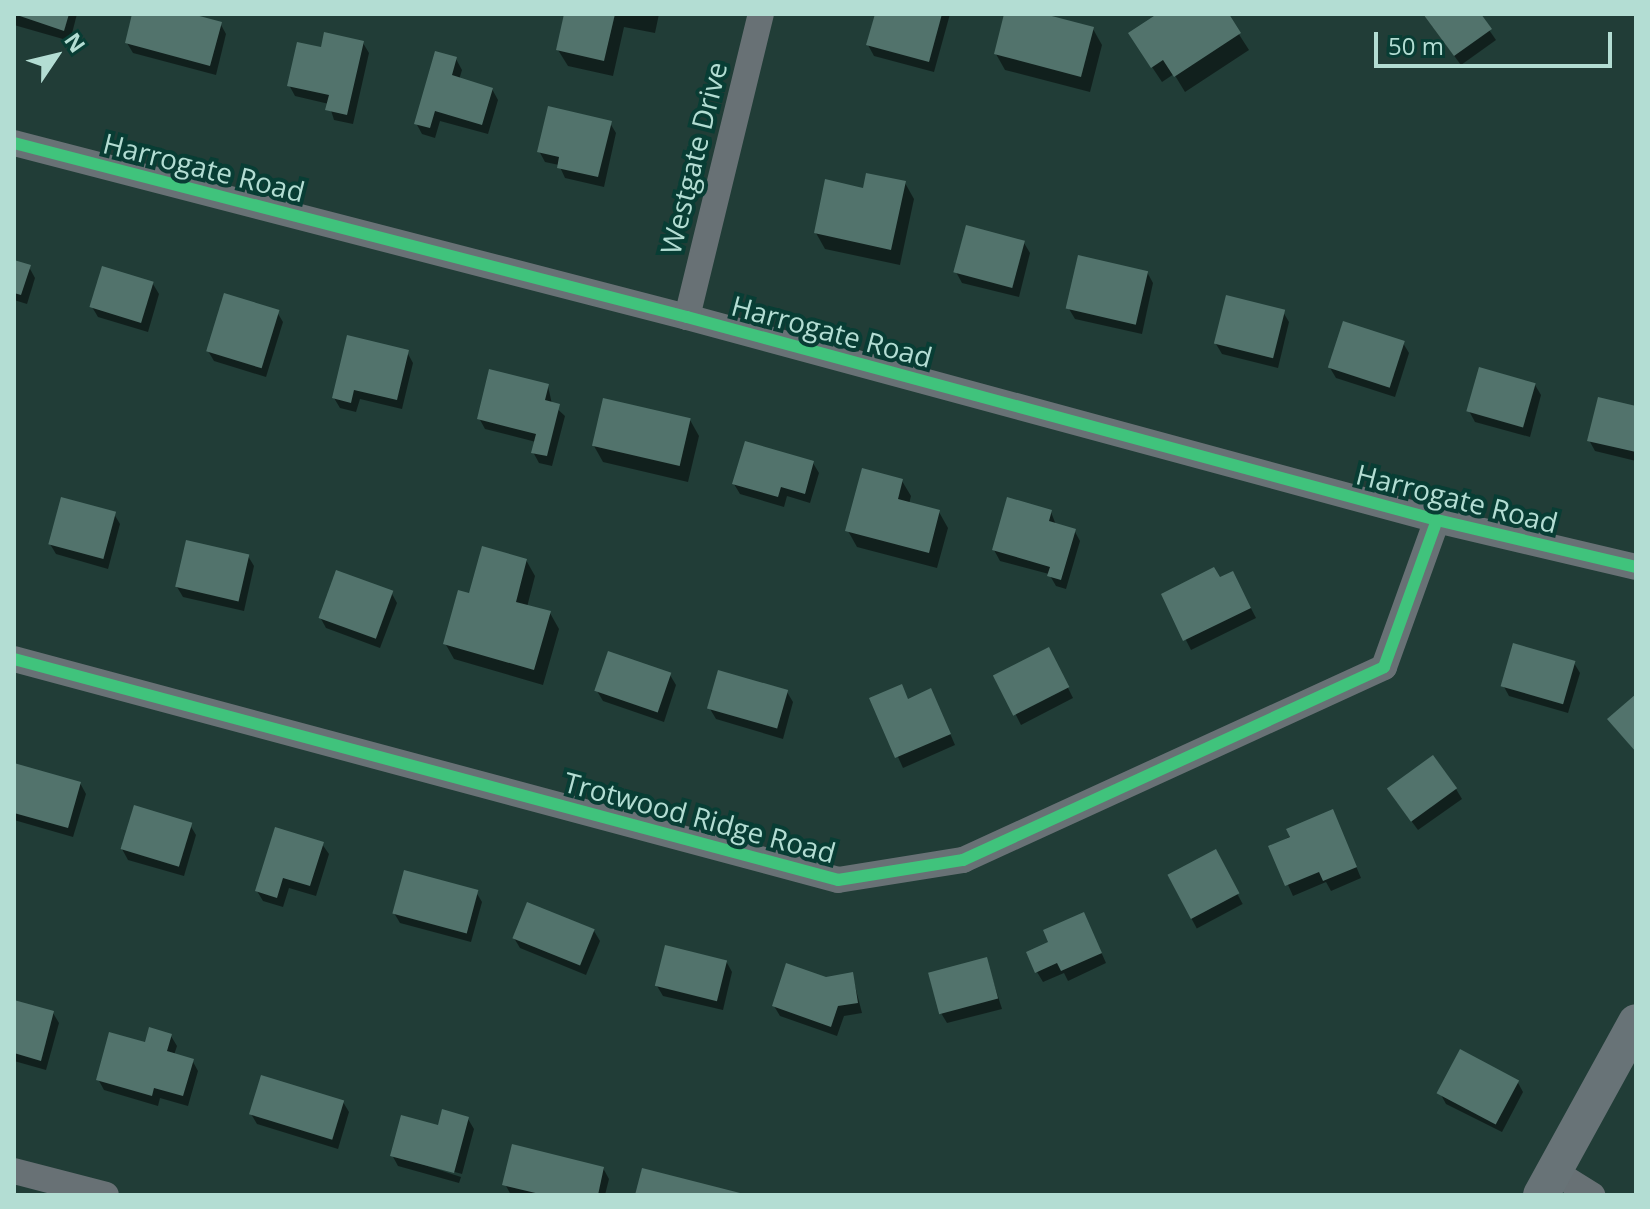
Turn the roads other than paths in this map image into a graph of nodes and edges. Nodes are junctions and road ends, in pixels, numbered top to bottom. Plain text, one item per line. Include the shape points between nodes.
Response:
1 (761, 14) edge
2 (14, 143) edge
3 (687, 317) junction
4 (1437, 520) junction
5 (1636, 567) edge
6 (14, 659) edge
7 (1636, 1022) edge
8 (14, 1171) edge
9 (1548, 1184) edge
10 (106, 1195) edge
11 (1592, 1195) edge

1 - 3 street, Westgate Drive
2 - 3 street, Harrogate Road
3 - 4 street, Harrogate Road
4 - 5 street, Harrogate Road
4 - 6 street, Trotwood Ridge Road via 1384,667 963,860 838,880
7 - 9 street
8 - 10 street
9 - 11 street

